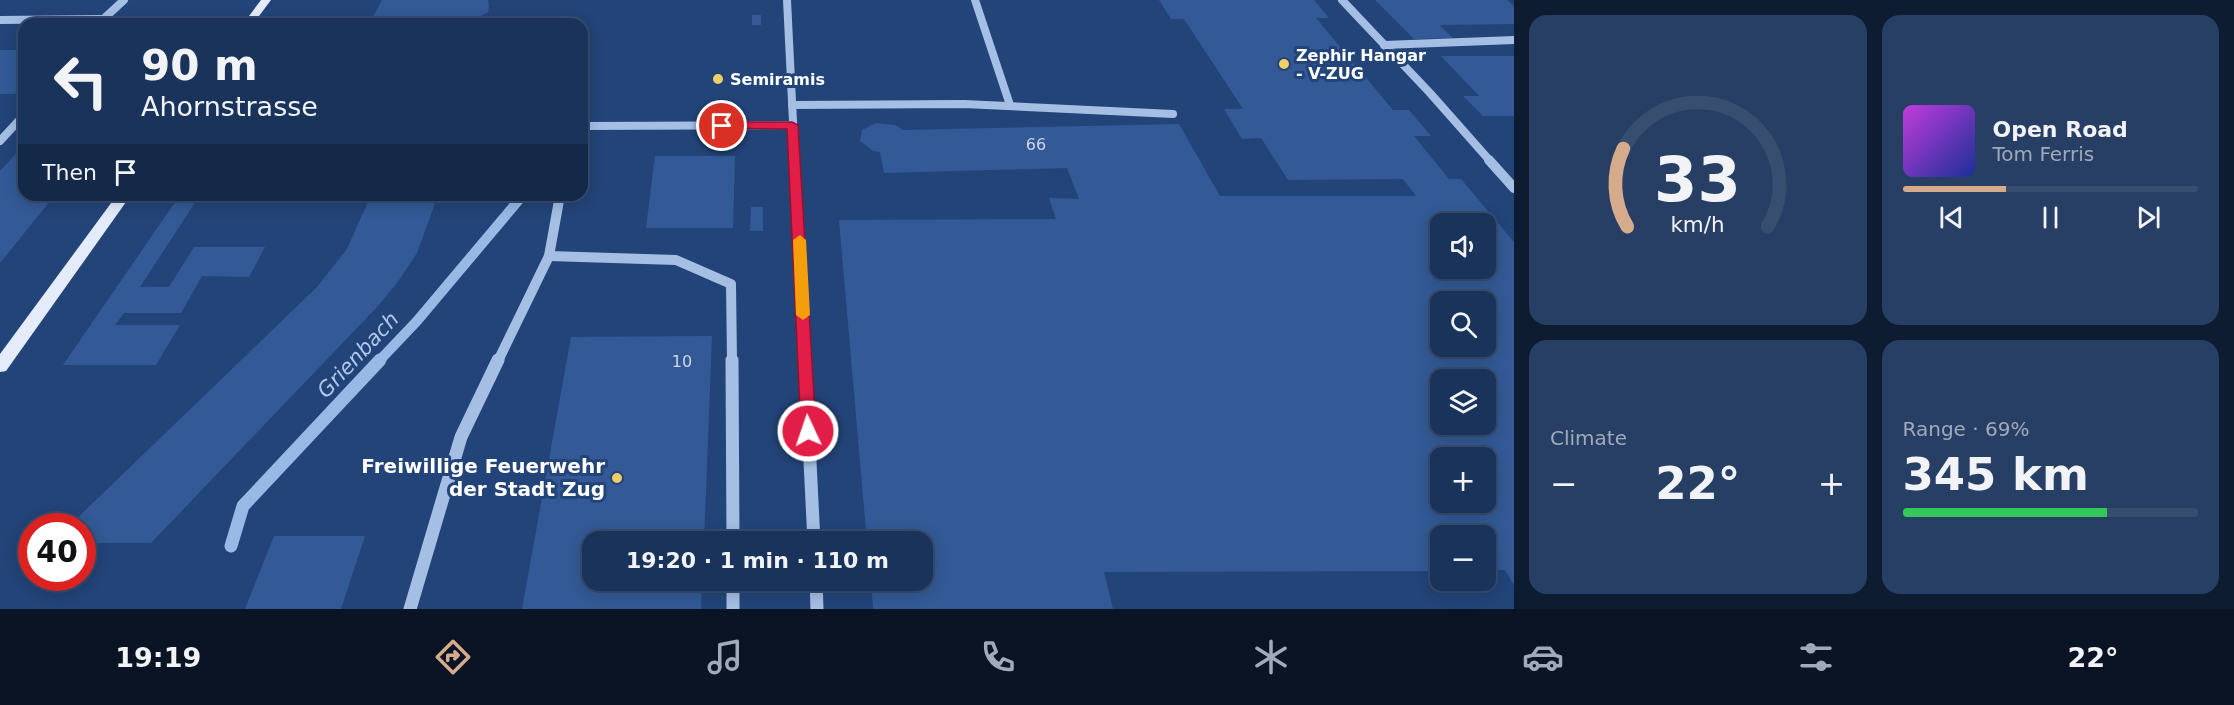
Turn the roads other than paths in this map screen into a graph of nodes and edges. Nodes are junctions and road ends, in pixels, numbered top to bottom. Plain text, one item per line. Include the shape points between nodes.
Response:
1 (124, 0) edge
2 (266, 0) edge
3 (787, 0) edge
4 (975, 0) edge
5 (1342, 0) edge
6 (104, 18) edge
7 (252, 18) edge
8 (0, 20) edge
9 (18, 20) edge
10 (1514, 40) edge
11 (1384, 45) junction
12 (792, 105) junction
13 (1010, 105) junction
14 (1173, 114) dead end
15 (18, 122) edge
16 (792, 125) junction
17 (588, 126) edge
18 (13, 127) junction
19 (18, 127) edge
20 (0, 141) edge
21 (1514, 188) edge
22 (120, 201) edge
23 (559, 201) edge
24 (549, 256) junction
25 (0, 366) edge
26 (733, 531) edge
27 (813, 531) edge
28 (733, 591) edge
29 (817, 591) edge
30 (410, 609) edge
31 (733, 609) edge
32 (818, 609) edge

1 - 6 street
2 - 7 main road
3 - 12 street
4 - 13 street
5 - 11 street
8 - 9 street
10 - 11 street
11 - 21 street
12 - 13 street
12 - 16 street
13 - 14 street
15 - 18 street
16 - 17 street
16 - 27 street
18 - 19 street
18 - 20 street
22 - 25 main road
23 - 24 street
24 - 26 street via 676,260 731,284
24 - 30 street via 461,436
28 - 31 street
29 - 32 street

